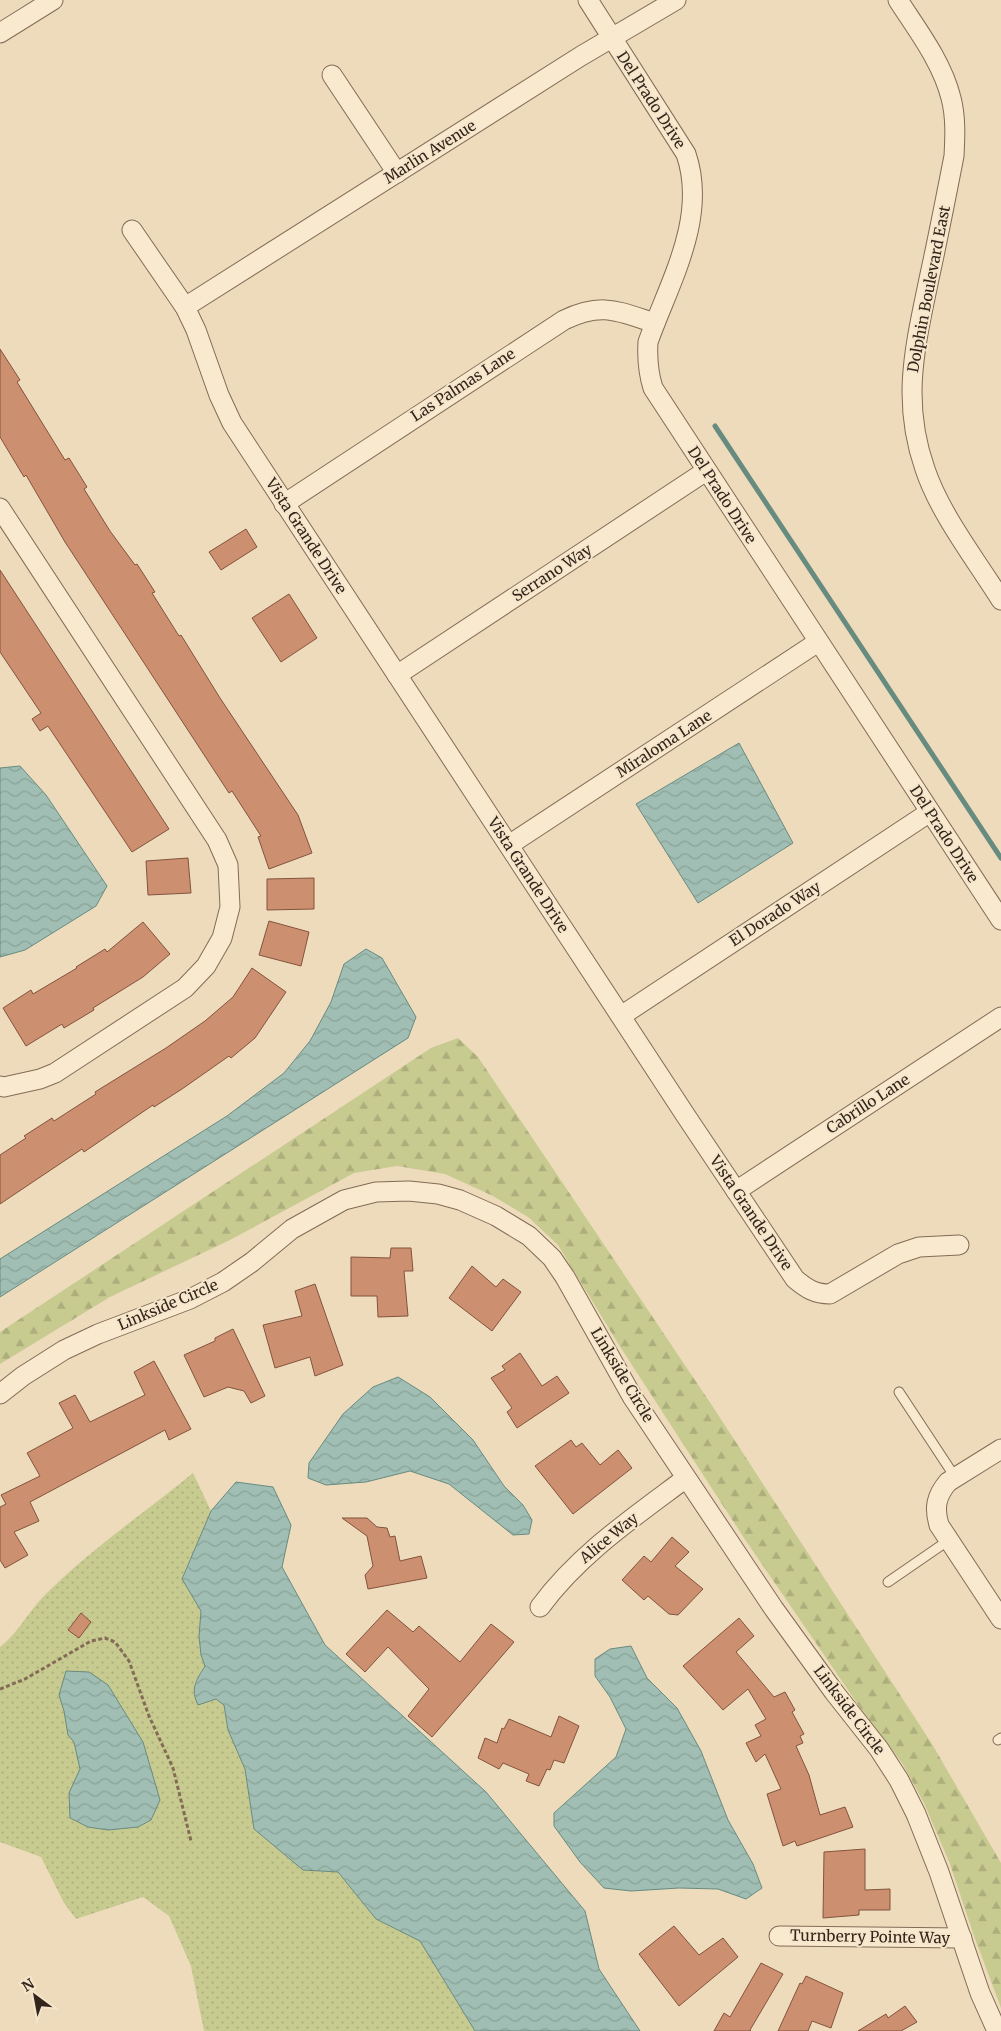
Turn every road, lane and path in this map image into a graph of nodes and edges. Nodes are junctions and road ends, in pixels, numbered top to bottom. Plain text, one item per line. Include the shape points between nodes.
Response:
1 (53, 0) edge
2 (588, 0) edge
3 (676, 0) edge
4 (898, 0) edge
5 (0, 33) edge
6 (612, 38) junction
7 (332, 75) dead end
8 (397, 174) junction
9 (132, 230) dead end
10 (186, 307) junction
11 (655, 323) junction
12 (706, 471) junction
13 (284, 504) junction
14 (0, 508) edge
15 (1001, 600) edge
16 (818, 642) junction
17 (397, 675) junction
18 (930, 812) junction
19 (509, 845) junction
20 (1001, 920) edge
21 (621, 1016) junction
22 (1001, 1017) edge
23 (0, 1086) edge
24 (736, 1191) junction
25 (959, 1245) dead end
26 (899, 1392) dead end
27 (0, 1394) edge
28 (1001, 1449) edge
29 (954, 1477) junction
30 (686, 1478) junction
31 (949, 1540) junction
32 (888, 1582) dead end
33 (540, 1607) dead end
34 (1001, 1618) edge
35 (0, 1689) edge
36 (190, 1841) dead end
37 (778, 1936) dead end
38 (962, 1938) junction
39 (997, 2031) edge

1 - 5 street
2 - 6 street, Del Prado Drive
3 - 6 street, Marlin Avenue
4 - 15 street, Dolphin Boulevard East via 934,56 951,99 955,127 954,156 914,355 911,394 915,433 925,470 941,506
6 - 8 street, Marlin Avenue
6 - 11 street, Del Prado Drive via 686,154 690,166 692,184 685,246
7 - 8 street
8 - 10 street, Marlin Avenue
9 - 10 street, Vista Grande Drive
10 - 13 street, Vista Grande Drive via 232,423
11 - 12 street, Del Prado Drive via 648,342 647,358 653,388
11 - 13 street, Las Palmas Lane via 614,310 596,309 564,320
12 - 16 street, Del Prado Drive
12 - 17 street, Serrano Way
13 - 17 street, Vista Grande Drive
14 - 23 street via 218,840 228,865 231,896 222,938 206,966 185,988 55,1073
16 - 18 street, Del Prado Drive
16 - 19 street, Miraloma Lane
17 - 19 street, Vista Grande Drive
18 - 20 street, Del Prado Drive
18 - 21 street, El Dorado Way
19 - 21 street, Vista Grande Drive
21 - 24 street, Vista Grande Drive
22 - 24 street, Cabrillo Lane
24 - 25 street, Vista Grande Drive via 795,1279 818,1294 841,1290 898,1254 919,1248
26 - 29 lane
27 - 30 street, Linkside Circle via 64,1350 190,1299 223,1282 292,1229 344,1200 376,1192 438,1194 496,1216 529,1236 552,1258 566,1277 633,1398
28 - 29 street
29 - 31 street via 942,1489 936,1504 939,1525
30 - 33 street, Alice Way via 575,1565
30 - 38 street, Linkside Circle via 774,1609 899,1780 916,1814
31 - 32 lane
31 - 34 street
35 - 36 path via 25,1679 91,1640 105,1638 115,1642 129,1661 173,1768
37 - 38 street, Turnberry Pointe Way
38 - 39 street, Linkside Circle via 980,1993

